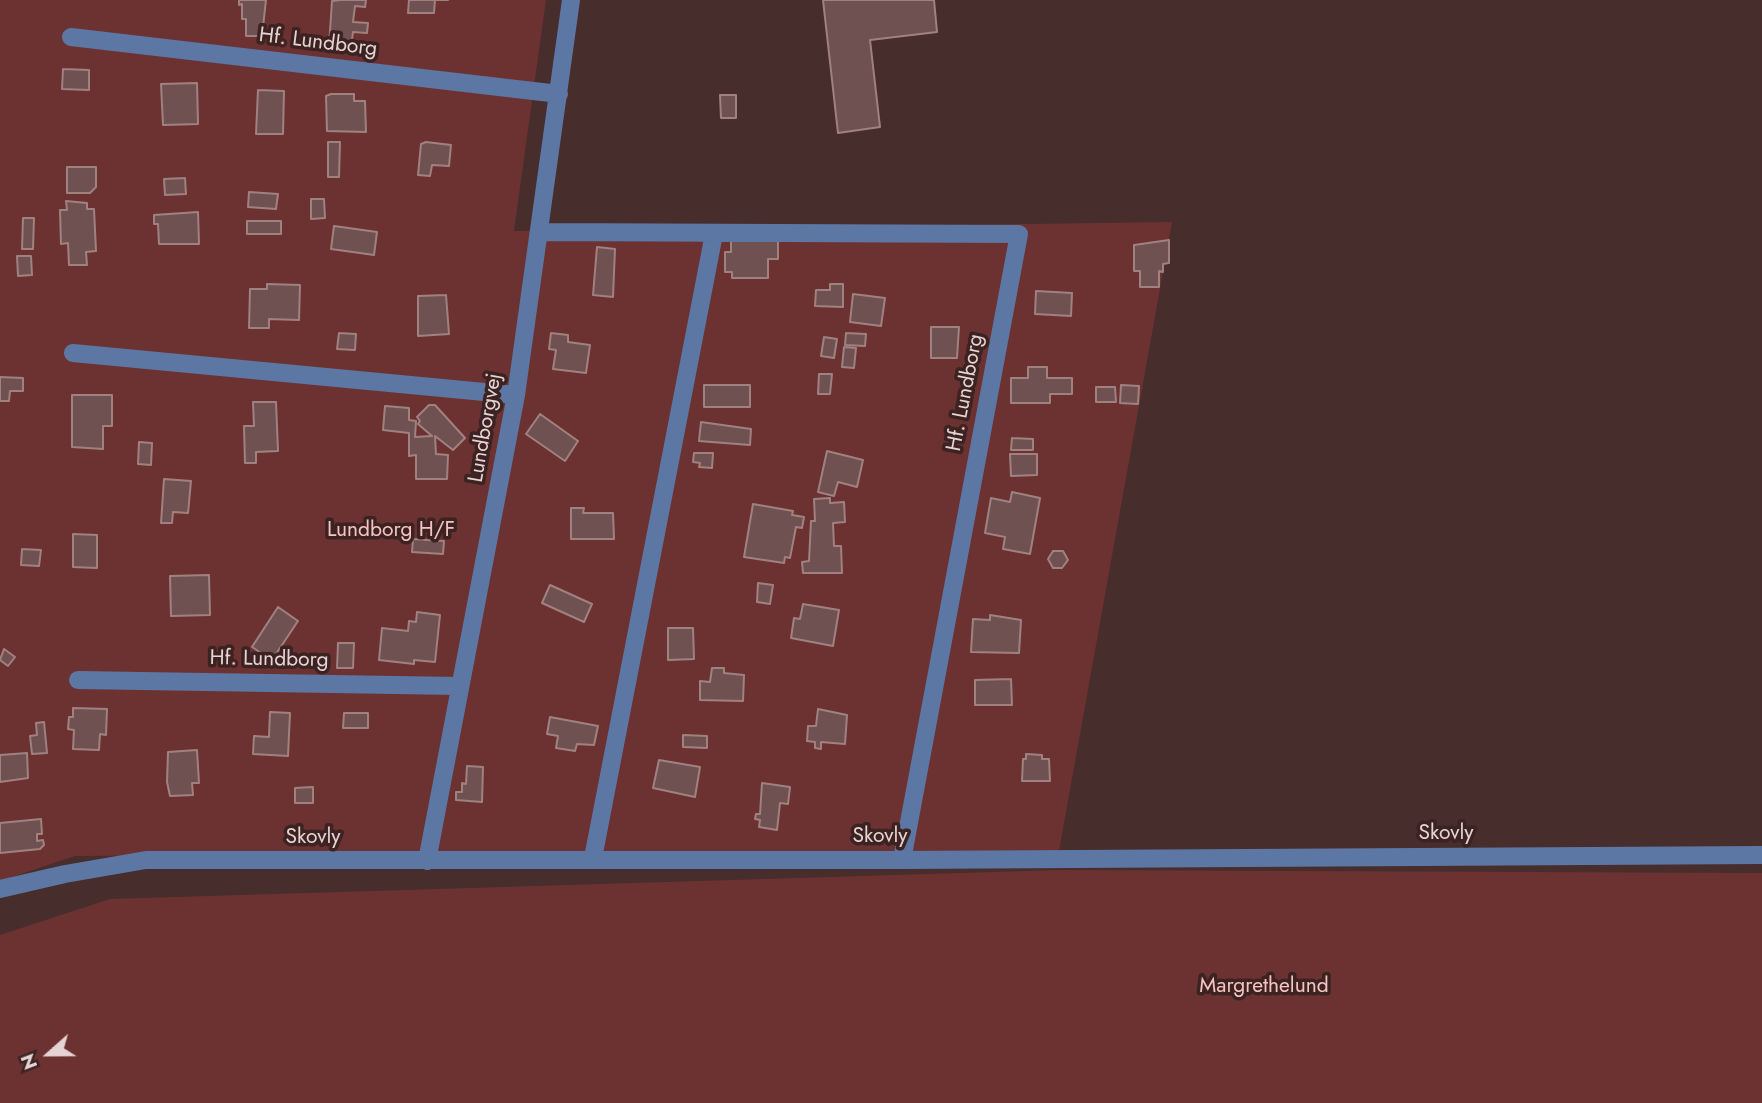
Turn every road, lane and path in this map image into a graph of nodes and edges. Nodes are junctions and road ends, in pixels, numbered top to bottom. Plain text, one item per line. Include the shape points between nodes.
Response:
1 (571, 0) edge
2 (71, 37) dead end
3 (559, 94) junction
4 (540, 232) junction
5 (714, 234) junction
6 (73, 353) dead end
7 (516, 396) junction
8 (78, 680) dead end
9 (459, 686) junction
10 (1762, 855) edge
11 (593, 858) junction
12 (902, 860) junction
13 (427, 861) junction
14 (0, 889) edge

1 - 3 street, Lundborgvej
2 - 3 street, Hf. Lundborg
3 - 4 street, Lundborgvej
4 - 5 street, Hf. Lundborg
4 - 7 street, Lundborgvej
5 - 11 street
5 - 12 street, Hf. Lundborg via 1019,234
6 - 7 street
7 - 9 street, Lundborgvej
8 - 9 street, Hf. Lundborg
9 - 13 street, Lundborgvej
10 - 12 street, Skovly
11 - 12 street, Skovly
11 - 13 street, Skovly
13 - 14 street, Skovly via 146,860

